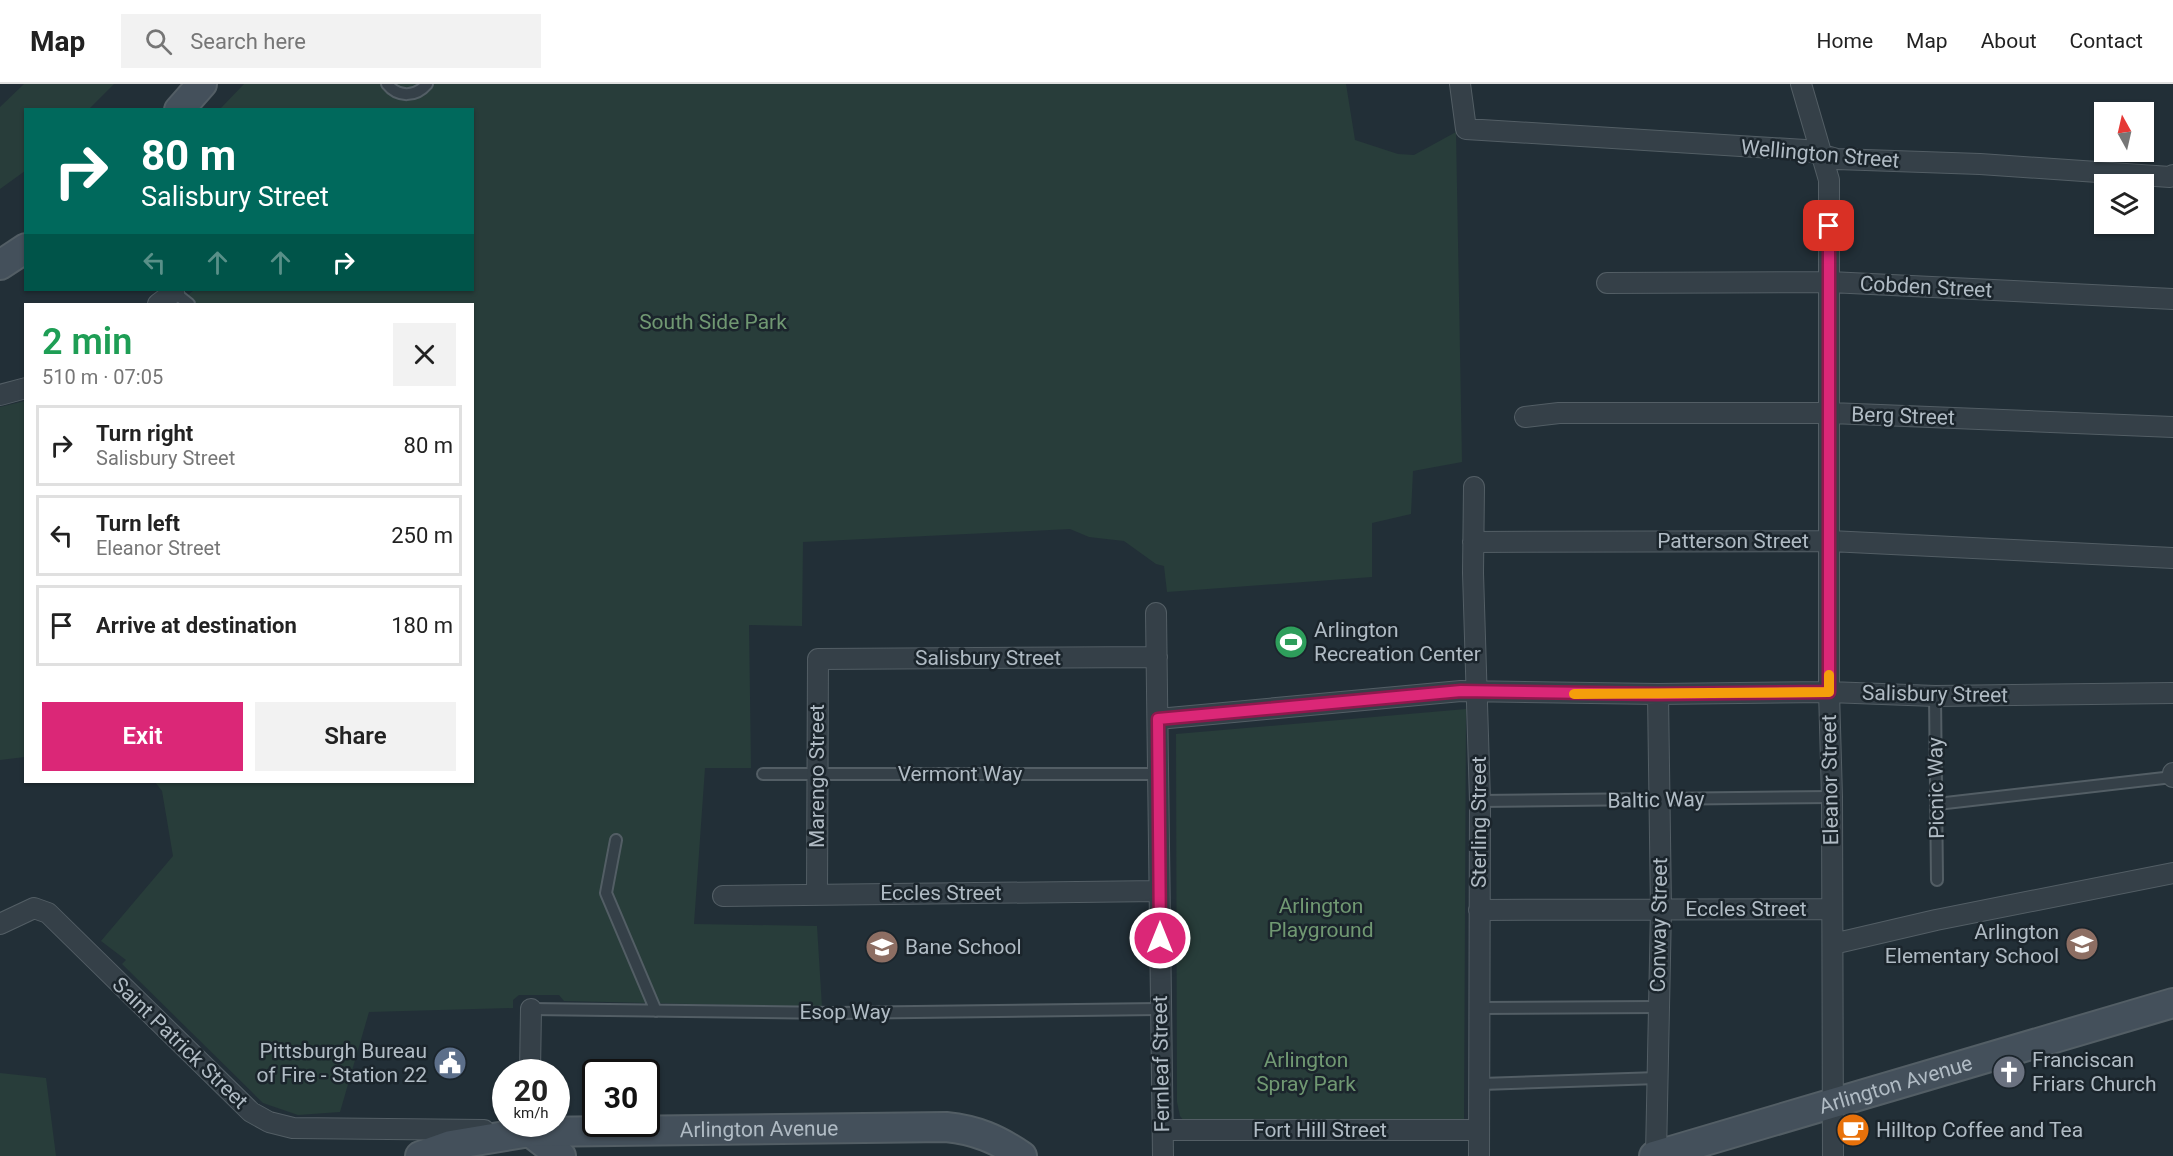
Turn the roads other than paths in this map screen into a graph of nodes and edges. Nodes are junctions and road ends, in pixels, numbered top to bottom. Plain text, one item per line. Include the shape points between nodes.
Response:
1 (387, 84) edge
2 (427, 84) edge
3 (1460, 84) edge
4 (1801, 84) edge
5 (1823, 155) junction
6 (2173, 175) edge
7 (24, 250) edge
8 (0, 265) edge
9 (1830, 282) junction
10 (1607, 283) dead end
11 (180, 295) edge
12 (2173, 299) edge
13 (160, 303) edge
14 (24, 389) edge
15 (0, 395) edge
16 (1831, 413) junction
17 (1525, 417) dead end
18 (2173, 427) edge
19 (1474, 488) dead end
20 (1830, 541) junction
21 (1473, 542) junction
22 (2173, 558) edge
23 (1156, 613) dead end
24 (1157, 657) junction
25 (818, 659) joint
26 (1829, 692) junction
27 (1477, 693) junction
28 (2173, 693) edge
29 (1658, 694) junction
30 (1935, 696) junction
31 (1158, 719) junction
32 (2173, 773) edge
33 (763, 774) dead end
34 (1157, 774) junction
35 (817, 775) junction
36 (2173, 777) edge
37 (1832, 797) junction
38 (1480, 801) junction
39 (1659, 801) junction
40 (1937, 804) junction
41 (616, 840) dead end
42 (2173, 873) edge
43 (1937, 880) dead end
44 (1160, 891) junction
45 (817, 894) junction
46 (723, 896) dead end
47 (1661, 909) junction
48 (1832, 909) junction
49 (1479, 910) junction
50 (0, 924) edge
51 (1833, 944) junction
52 (2173, 1003) edge
53 (1657, 1006) junction
54 (1480, 1008) junction
55 (531, 1009) joint
56 (1160, 1009) junction
57 (656, 1011) junction
58 (530, 1059) edge
59 (1658, 1078) junction
60 (1481, 1084) junction
61 (1834, 1102) junction
62 (492, 1128) edge
63 (570, 1128) edge
64 (1163, 1130) junction
65 (1478, 1130) junction
66 (492, 1136) edge
67 (540, 1137) edge
68 (420, 1156) edge
69 (561, 1156) edge
70 (1022, 1156) edge
71 (1163, 1156) edge
72 (1479, 1156) edge
73 (1655, 1156) edge
74 (1833, 1156) edge

1 - 2 lane via 405,95 420,91
3 - 5 street, Wellington Street via 1467,129 1805,150
4 - 5 street, Eleanor Street
5 - 6 street, Wellington Street via 1837,159
5 - 9 street, Eleanor Street via 1829,180
7 - 8 street
9 - 10 street, Cobden Street
9 - 12 street, Cobden Street
9 - 16 street, Eleanor Street
11 - 13 street
14 - 15 street
16 - 17 street, Berg Street via 1559,413
16 - 18 street, Berg Street
16 - 20 street, Eleanor Street
19 - 21 street, Sterling Street
20 - 21 street, Patterson Street
20 - 22 street, Patterson Street
20 - 26 street, Eleanor Street
21 - 27 street, Sterling Street
23 - 24 street, Fernleaf Street
24 - 25 street, Salisbury Street
24 - 31 street, Fernleaf Street
25 - 35 street, Marengo Street
26 - 29 street, Salisbury Street
26 - 30 street, Salisbury Street
26 - 37 street, Eleanor Street
27 - 29 street, Salisbury Street
27 - 31 street, Salisbury Street via 1461,691
27 - 38 street, Sterling Street
28 - 30 street, Salisbury Street
29 - 39 street, Conway Street
30 - 40 lane, Picnic Way
31 - 34 street, Fernleaf Street
32 - 36 street
33 - 35 lane, Vermont Way
34 - 35 lane, Vermont Way
34 - 44 street, Fernleaf Street
35 - 45 street, Marengo Street
36 - 40 lane
37 - 39 lane, Baltic Way
37 - 48 street, Eleanor Street
38 - 39 lane, Baltic Way
38 - 49 street, Sterling Street
39 - 47 street, Conway Street
40 - 43 lane, Picnic Way
41 - 57 lane via 606,893
42 - 51 street
44 - 45 street, Eccles Street
44 - 56 street, Fernleaf Street
45 - 46 street, Eccles Street
47 - 48 street, Eccles Street
47 - 49 street, Eccles Street
47 - 53 street, Conway Street
48 - 51 street, Eleanor Street
49 - 54 street, Sterling Street
50 - 62 street, Saint Patrick Street via 34,908 48,913 250,1112 268,1122 293,1128
51 - 61 street, Eleanor Street
52 - 61 street, Arlington Avenue
53 - 54 lane
53 - 59 street, Conway Street
54 - 60 street, Sterling Street
55 - 57 lane, Esop Way
55 - 58 street
56 - 57 lane, Esop Way
56 - 64 street, Fernleaf Street
59 - 60 lane
59 - 73 street, Conway Street
60 - 65 street, Sterling Street
61 - 73 street, Arlington Avenue
61 - 74 street, Eleanor Street
63 - 70 street, Arlington Avenue via 946,1127 996,1138
64 - 65 street, Fort Hill Street
64 - 71 street, Fernleaf Street
65 - 72 street, Sterling Street
66 - 68 street, Arlington Avenue
67 - 69 street

